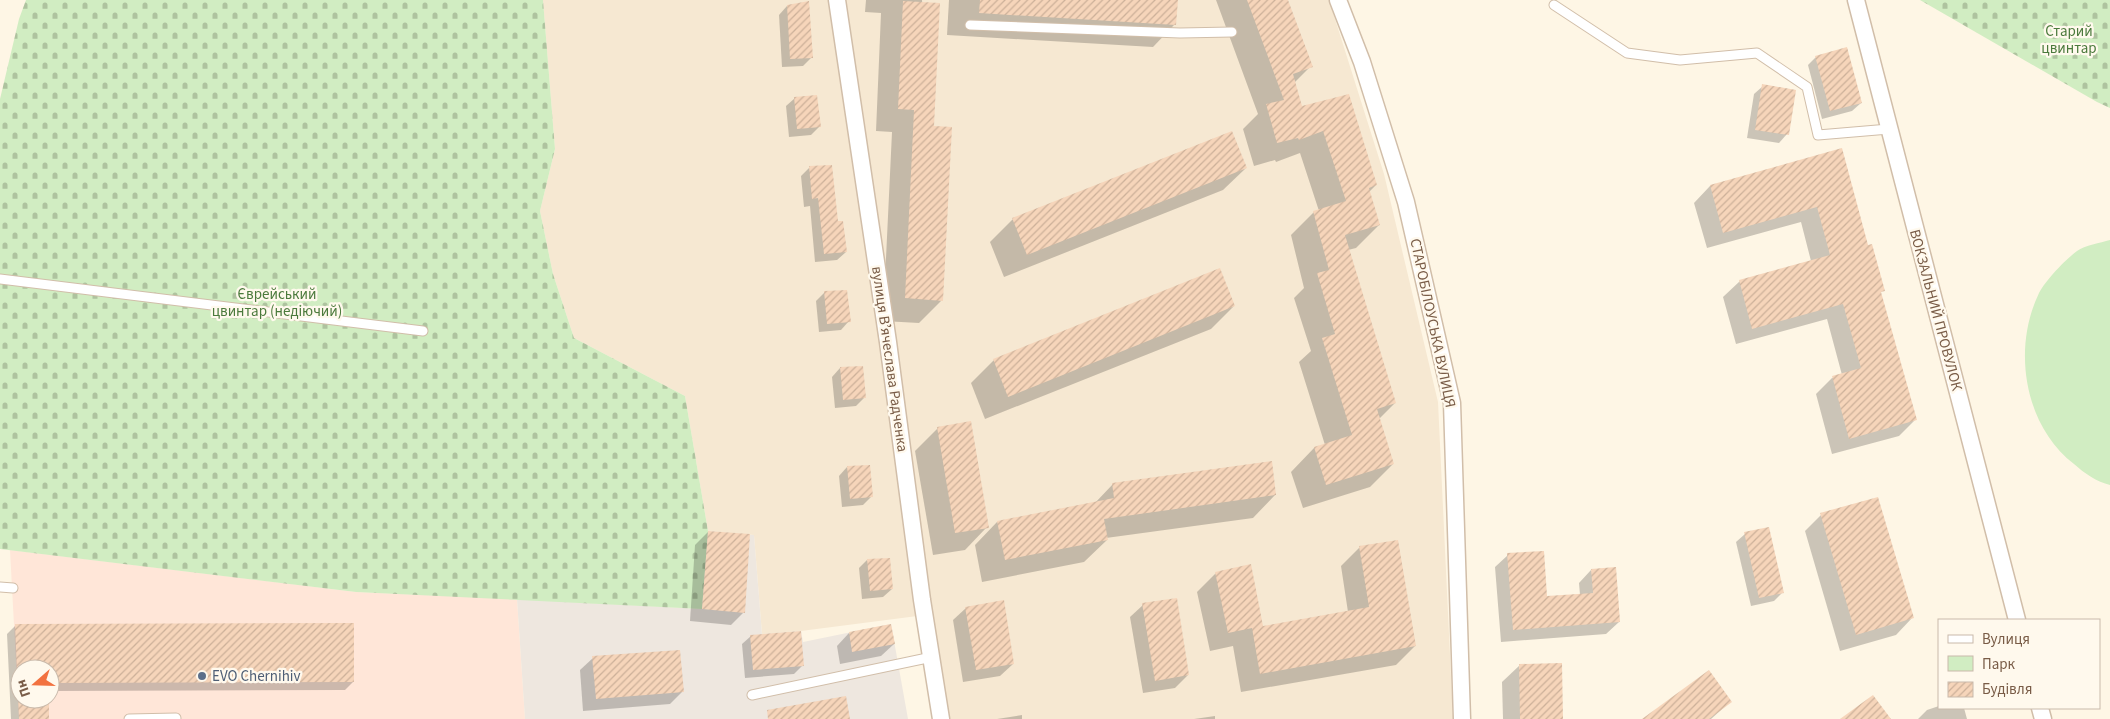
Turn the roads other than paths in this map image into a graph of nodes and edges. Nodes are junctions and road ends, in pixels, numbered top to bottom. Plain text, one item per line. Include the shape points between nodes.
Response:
1 (837, 0) edge
2 (1338, 0) edge
3 (1856, 0) edge
4 (1554, 5) dead end
5 (970, 25) dead end
6 (1232, 32) dead end
7 (1889, 129) junction
8 (0, 279) edge
9 (423, 331) dead end
10 (0, 588) edge
11 (13, 588) dead end
12 (2017, 619) edge
13 (932, 657) junction
14 (752, 695) dead end
15 (176, 718) edge
16 (130, 719) edge
17 (942, 719) edge
18 (1462, 719) edge

1 - 13 street, вулиця Вʼячеслава Радченка
2 - 18 street, СТАРОБІЛОУСЬКА ВУЛИЦЯ via 1362,62 1406,202 1452,403
3 - 7 street, ВОКЗАЛЬНИЙ ПРОВУЛОК
4 - 7 lane via 1627,53 1680,60 1758,53 1807,86 1818,135
5 - 6 lane
7 - 12 street, ВОКЗАЛЬНИЙ ПРОВУЛОК
8 - 9 lane
10 - 11 lane
13 - 14 lane
13 - 17 street, вулиця Вʼячеслава Радченка
15 - 16 lane

